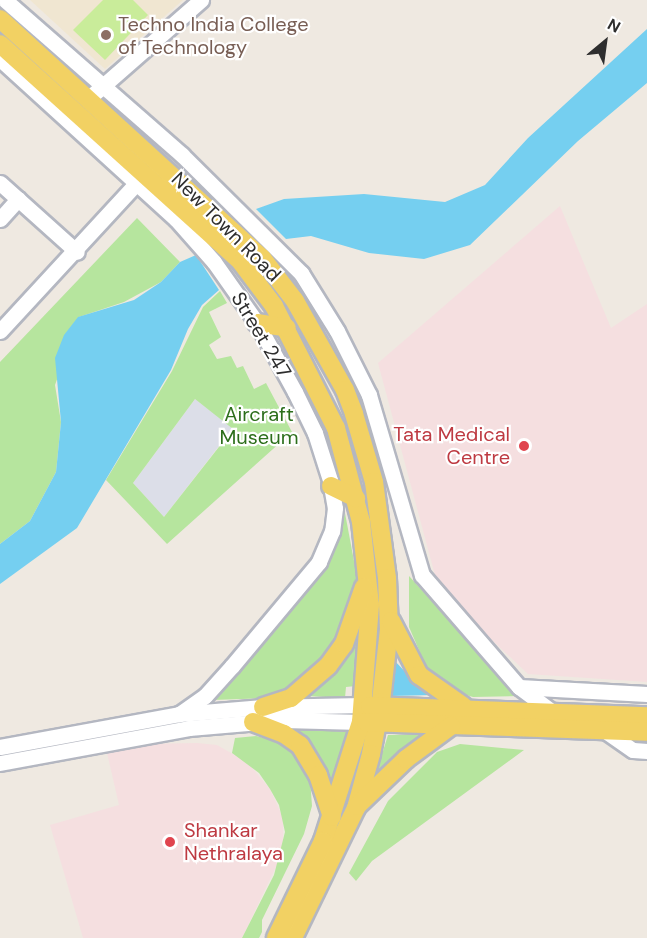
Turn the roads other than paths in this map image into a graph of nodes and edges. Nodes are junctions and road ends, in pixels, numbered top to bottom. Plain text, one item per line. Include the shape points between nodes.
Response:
1 (5, 0) edge
2 (201, 0) edge
3 (0, 19) edge
4 (0, 44) edge
5 (0, 59) edge
6 (102, 84) junction
7 (89, 98) junction
8 (141, 178) junction
9 (0, 183) edge
10 (18, 199) junction
11 (0, 219) edge
12 (77, 252) junction
13 (256, 323) junction
14 (287, 328) junction
15 (0, 331) edge
16 (331, 486) junction
17 (356, 498) junction
18 (368, 576) junction
19 (389, 616) junction
20 (519, 687) junction
21 (647, 694) edge
22 (263, 706) junction
23 (472, 709) junction
24 (554, 713) junction
25 (179, 714) junction
26 (370, 714) junction
27 (647, 717) edge
28 (253, 722) junction
29 (452, 726) junction
30 (604, 730) junction
31 (647, 732) edge
32 (0, 747) edge
33 (647, 751) edge
34 (0, 763) edge
35 (356, 808) junction
36 (332, 818) junction
37 (276, 938) edge
38 (293, 938) edge

1 - 6 street
2 - 6 street
3 - 7 main road, New Town Road
4 - 8 main road
5 - 8 street, Street 247
6 - 7 street
6 - 20 street via 256,226 319,299 369,395 422,575
7 - 19 main road, New Town Road via 243,238 306,319 345,390 367,460 387,578
8 - 12 street
8 - 13 street, Street 247 via 200,246
8 - 14 main road via 241,262
9 - 10 street
10 - 11 street
10 - 12 street
12 - 15 street
13 - 14 main road
13 - 16 street, Street 247 via 315,433
14 - 17 main road via 336,428
16 - 17 main road
16 - 25 street, Street 247 via 335,508 332,531 320,562 205,696
17 - 18 main road
18 - 22 main road via 344,644 328,666 291,699
18 - 26 main road
19 - 23 main road via 418,675 439,693
19 - 26 main road, New Town Road
20 - 21 street
20 - 24 street
22 - 25 street
22 - 26 street
23 - 24 main road
23 - 26 main road
24 - 27 main road
25 - 32 street
26 - 28 street
26 - 29 main road
26 - 35 main road, New Town Road
26 - 36 main road
28 - 34 street via 159,732
28 - 36 main road via 284,734 311,759
29 - 30 main road
29 - 35 main road via 406,759
30 - 31 main road
30 - 33 street via 633,750
35 - 38 main road, New Town Road
36 - 37 main road

